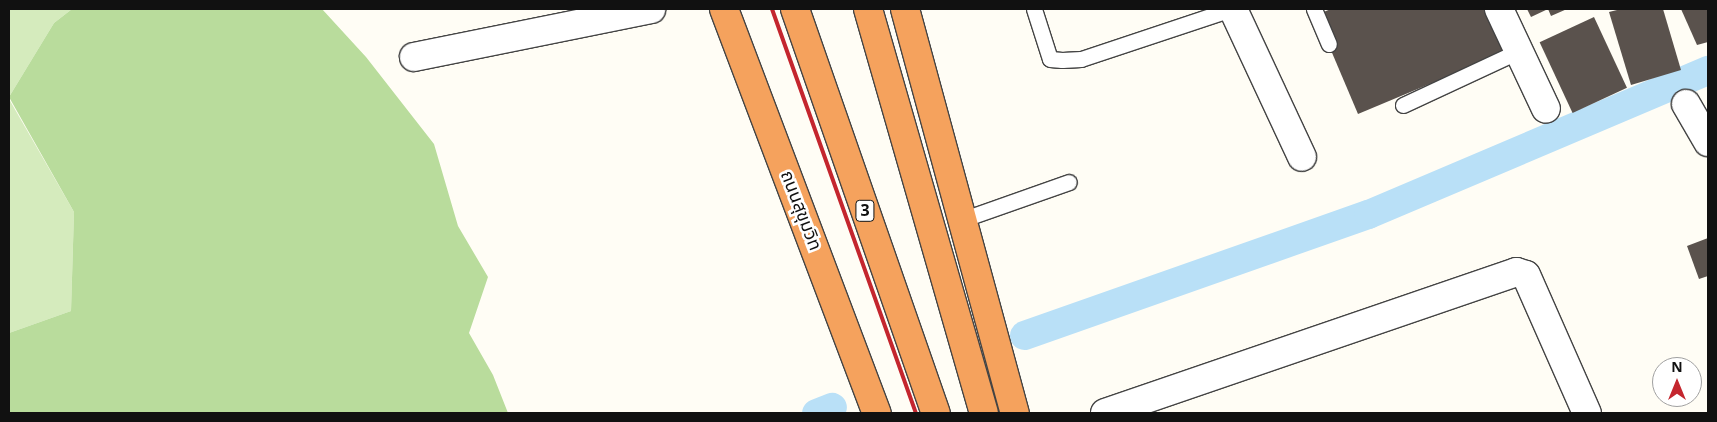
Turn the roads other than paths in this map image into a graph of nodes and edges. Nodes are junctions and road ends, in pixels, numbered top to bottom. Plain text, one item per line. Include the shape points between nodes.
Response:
1 (651, 9) edge
2 (724, 9) edge
3 (794, 9) edge
4 (868, 9) edge
5 (905, 9) edge
6 (1034, 9) edge
7 (1232, 9) edge
8 (1314, 9) edge
9 (1498, 9) edge
10 (1329, 44) dead end
11 (1519, 52) junction
12 (414, 58) dead end
13 (1686, 104) dead end
14 (1404, 105) dead end
15 (1546, 108) dead end
16 (1708, 142) edge
17 (1302, 157) dead end
18 (1068, 182) dead end
19 (964, 219) junction
20 (877, 413) edge
21 (936, 413) edge
22 (984, 413) edge
23 (1015, 413) edge
24 (1105, 413) edge
25 (1587, 413) edge

1 - 12 street
2 - 20 highway, ถนนสุขุมวิท
3 - 21 highway, 3
4 - 22 highway
5 - 19 highway
6 - 7 lane via 1050,59 1062,60 1081,59
7 - 17 street
8 - 10 lane
9 - 11 street
11 - 14 lane
11 - 15 street
13 - 16 street
18 - 19 lane
19 - 23 highway
24 - 25 street via 1520,272 1526,275

